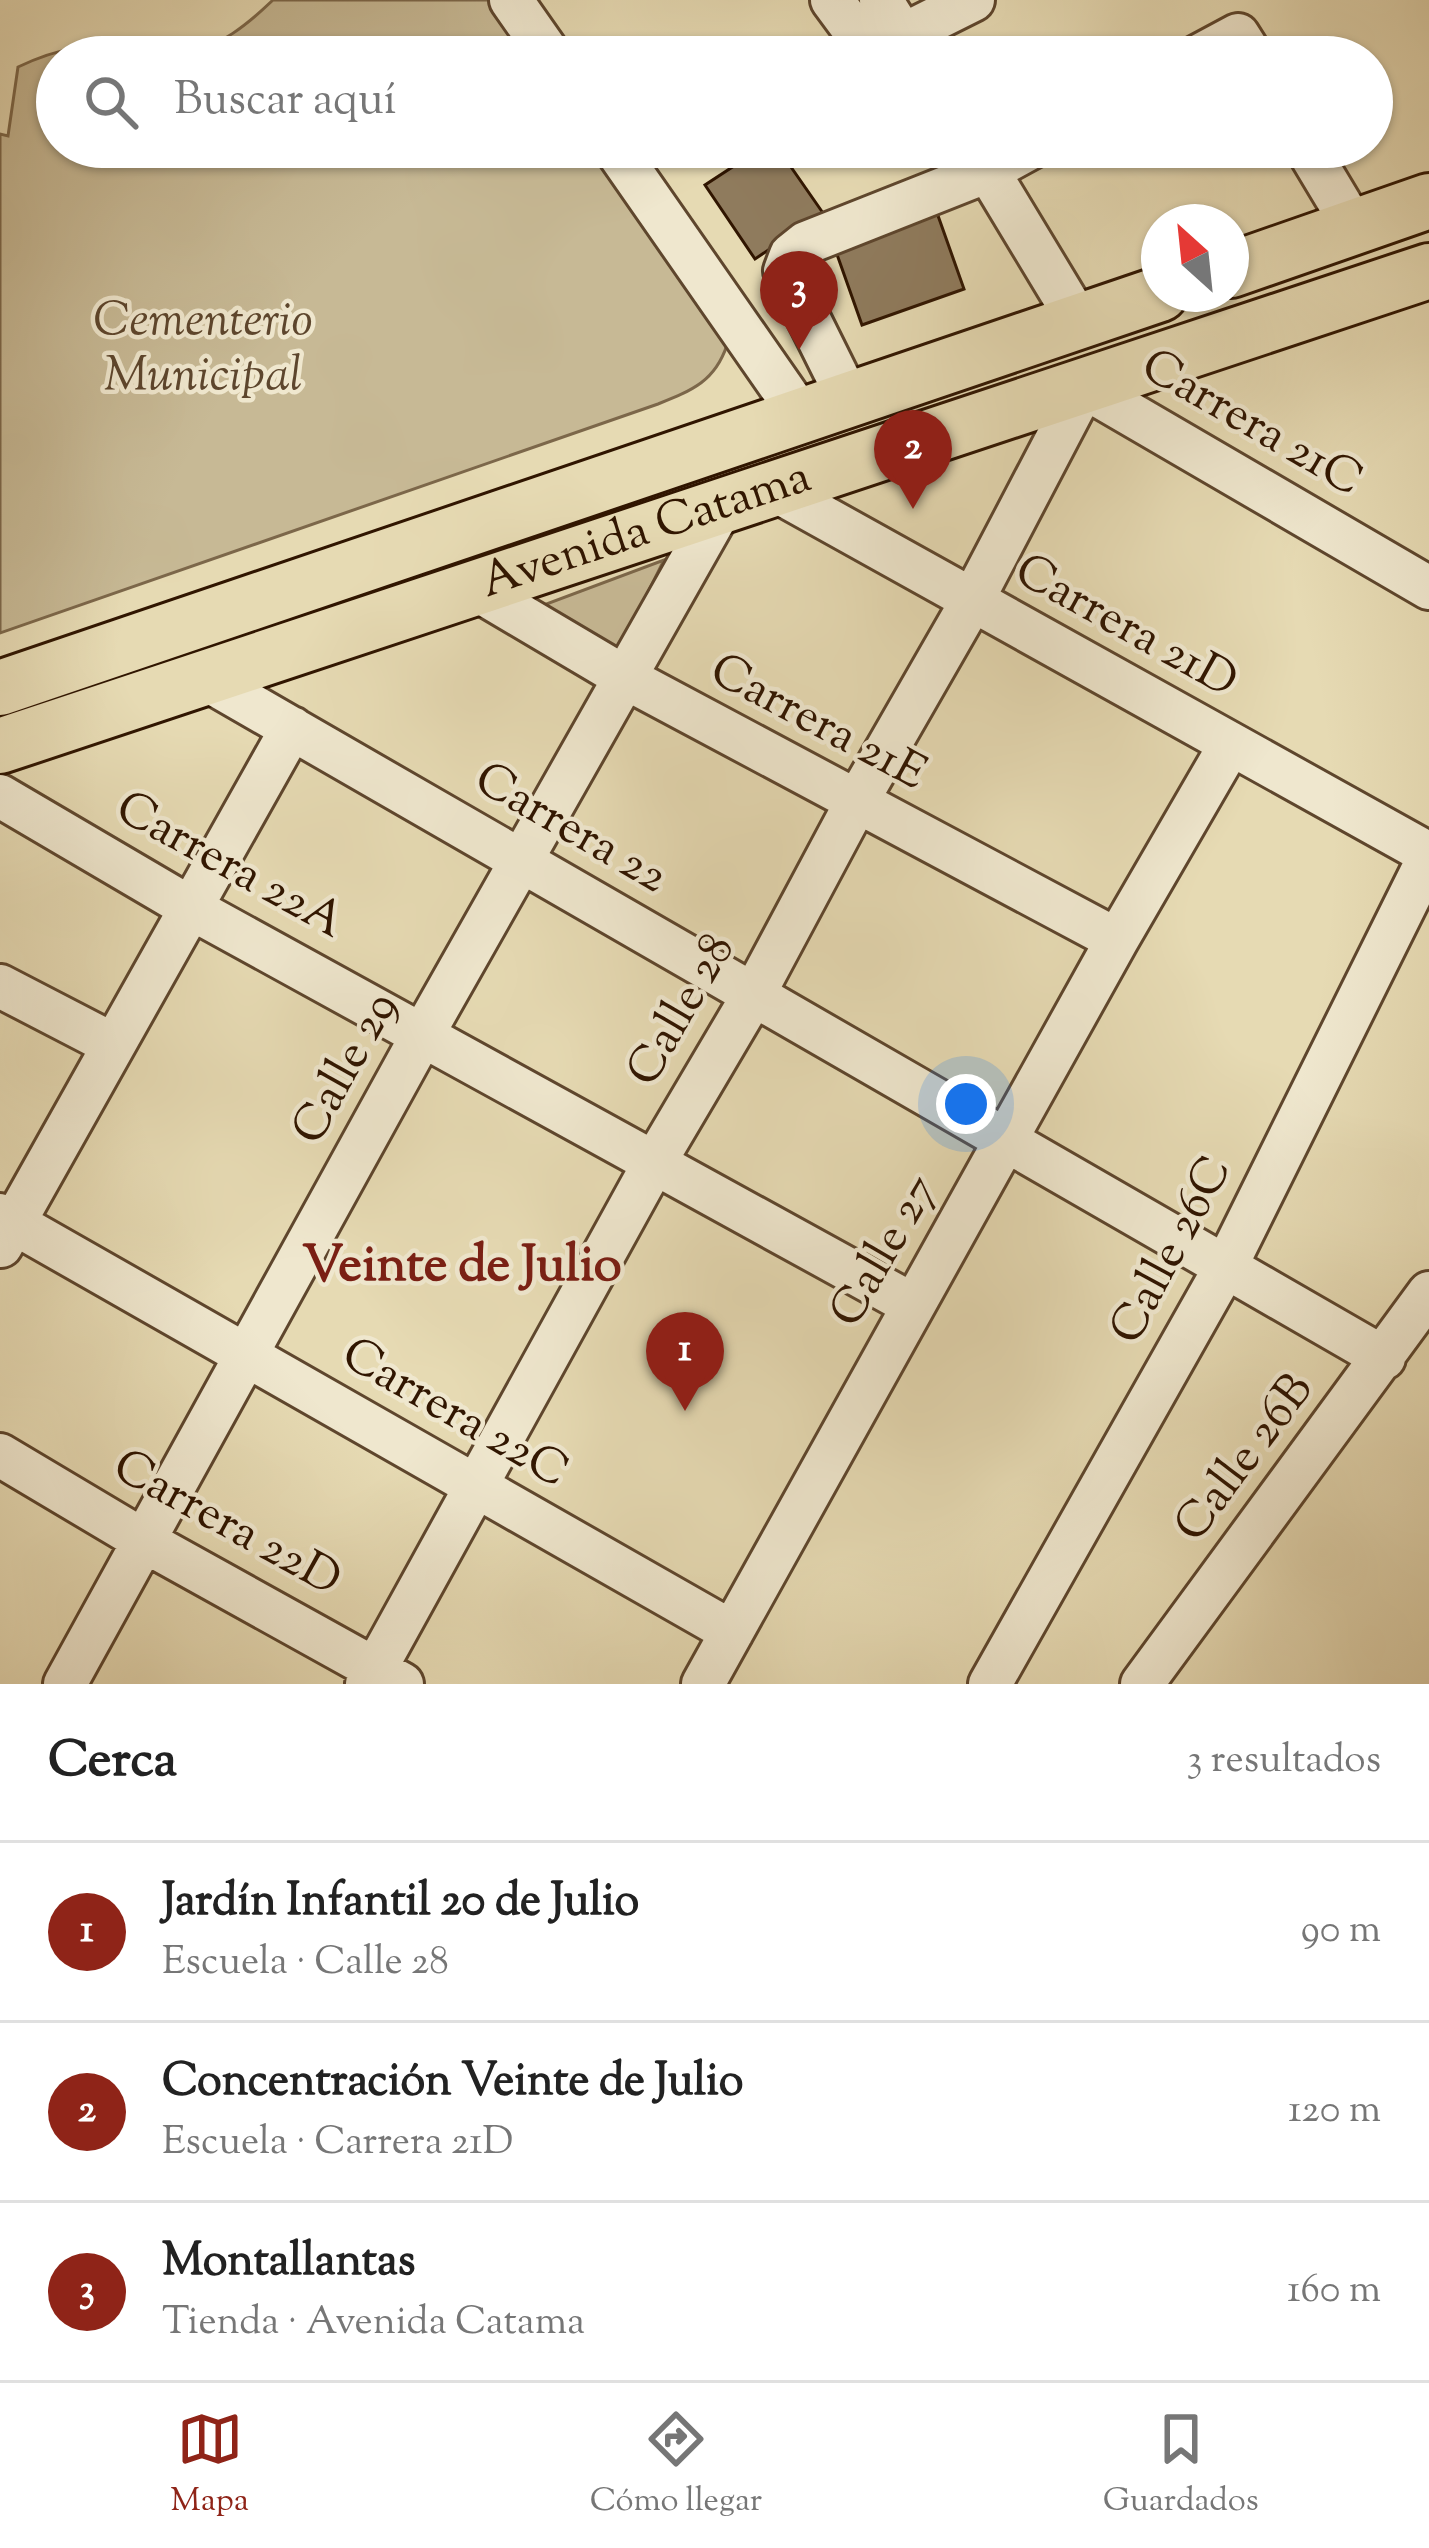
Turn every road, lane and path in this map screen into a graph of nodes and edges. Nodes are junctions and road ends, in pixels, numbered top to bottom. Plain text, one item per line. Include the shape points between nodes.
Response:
1 (512, 0) edge
2 (832, 0) edge
3 (973, 0) edge
4 (537, 36) edge
5 (892, 36) edge
6 (896, 36) edge
7 (631, 168) edge
8 (952, 168) edge
9 (968, 168) edge
10 (1319, 168) edge
11 (1429, 201) edge
12 (1354, 227) junction
13 (1249, 263) edge
14 (1429, 271) edge
15 (1141, 301) edge
16 (1079, 322) junction
17 (1084, 387) junction
18 (825, 409) junction
19 (747, 498) junction
20 (474, 588) junction
21 (1429, 588) edge
22 (972, 602) junction
23 (203, 678) junction
24 (626, 679) junction
25 (0, 688) edge
26 (292, 728) junction
27 (1230, 745) junction
28 (0, 746) edge
29 (0, 796) edge
30 (856, 803) junction
31 (1429, 855) edge
32 (523, 862) junction
33 (189, 907) junction
34 (1117, 940) junction
35 (0, 986) edge
36 (754, 994) junction
37 (423, 1034) junction
38 (112, 1044) junction
39 (1008, 1141) junction
40 (653, 1166) junction
41 (4, 1228) edge
42 (1226, 1266) junction
43 (1429, 1293) edge
44 (913, 1305) junction
45 (248, 1356) junction
46 (1384, 1358) junction
47 (0, 1455) edge
48 (477, 1486) junction
49 (146, 1542) junction
50 (732, 1632) junction
51 (382, 1678) edge
52 (65, 1684) edge
53 (703, 1684) edge
54 (990, 1684) edge
55 (1142, 1684) edge

1 - 4 street
2 - 5 street
3 - 6 street
7 - 18 street
8 - 18 street via 791,255 784,272
9 - 16 street
10 - 12 street
11 - 12 main road
12 - 13 main road
14 - 17 main road, Avenida Catama
15 - 16 main road, Avenida Catama
16 - 18 main road, Avenida Catama
17 - 19 main road, Avenida Catama
17 - 21 street, Carrera 21C
17 - 22 street, Calle 28
18 - 25 main road, Avenida Catama
19 - 20 main road, Avenida Catama
19 - 22 street, Carrera 21D
19 - 24 street, Calle 29
20 - 23 main road, Avenida Catama
20 - 24 street, Carrera 21E
22 - 27 street, Carrera 21D
22 - 30 street, Calle 28
23 - 26 street, Carrera 22
23 - 28 main road, Avenida Catama
24 - 30 street, Carrera 21E
24 - 32 street, Calle 29
26 - 32 street, Carrera 22
26 - 33 street
27 - 31 street, Carrera 21D
27 - 34 street, Calle 27
29 - 33 street, Carrera 22A
30 - 34 street, Carrera 21E
30 - 36 street, Calle 28
31 - 42 street, Calle 26C
32 - 36 street, Carrera 22
32 - 37 street, Calle 29
33 - 37 street, Carrera 22A
33 - 38 street
34 - 39 street, Calle 27
35 - 38 street
36 - 39 street, Carrera 22
36 - 40 street, Calle 28
37 - 40 street, Carrera 22A
37 - 45 street, Calle 29
38 - 41 street
39 - 42 street, Carrera 22
39 - 44 street, Calle 27
40 - 44 street, Carrera 22A
40 - 48 street, Calle 28
41 - 45 street, Carrera 22C
42 - 46 street, Carrera 22
42 - 54 street, Calle 26C
43 - 46 street, Calle 26B
44 - 50 street, Calle 27
45 - 48 street, Carrera 22C
45 - 49 street, Calle 29
46 - 55 street, Calle 26B
47 - 49 street, Carrera 22D
48 - 50 street, Carrera 22C
48 - 51 street, Calle 28
49 - 51 street, Carrera 22D
49 - 52 street, Calle 29
50 - 53 street, Calle 27

